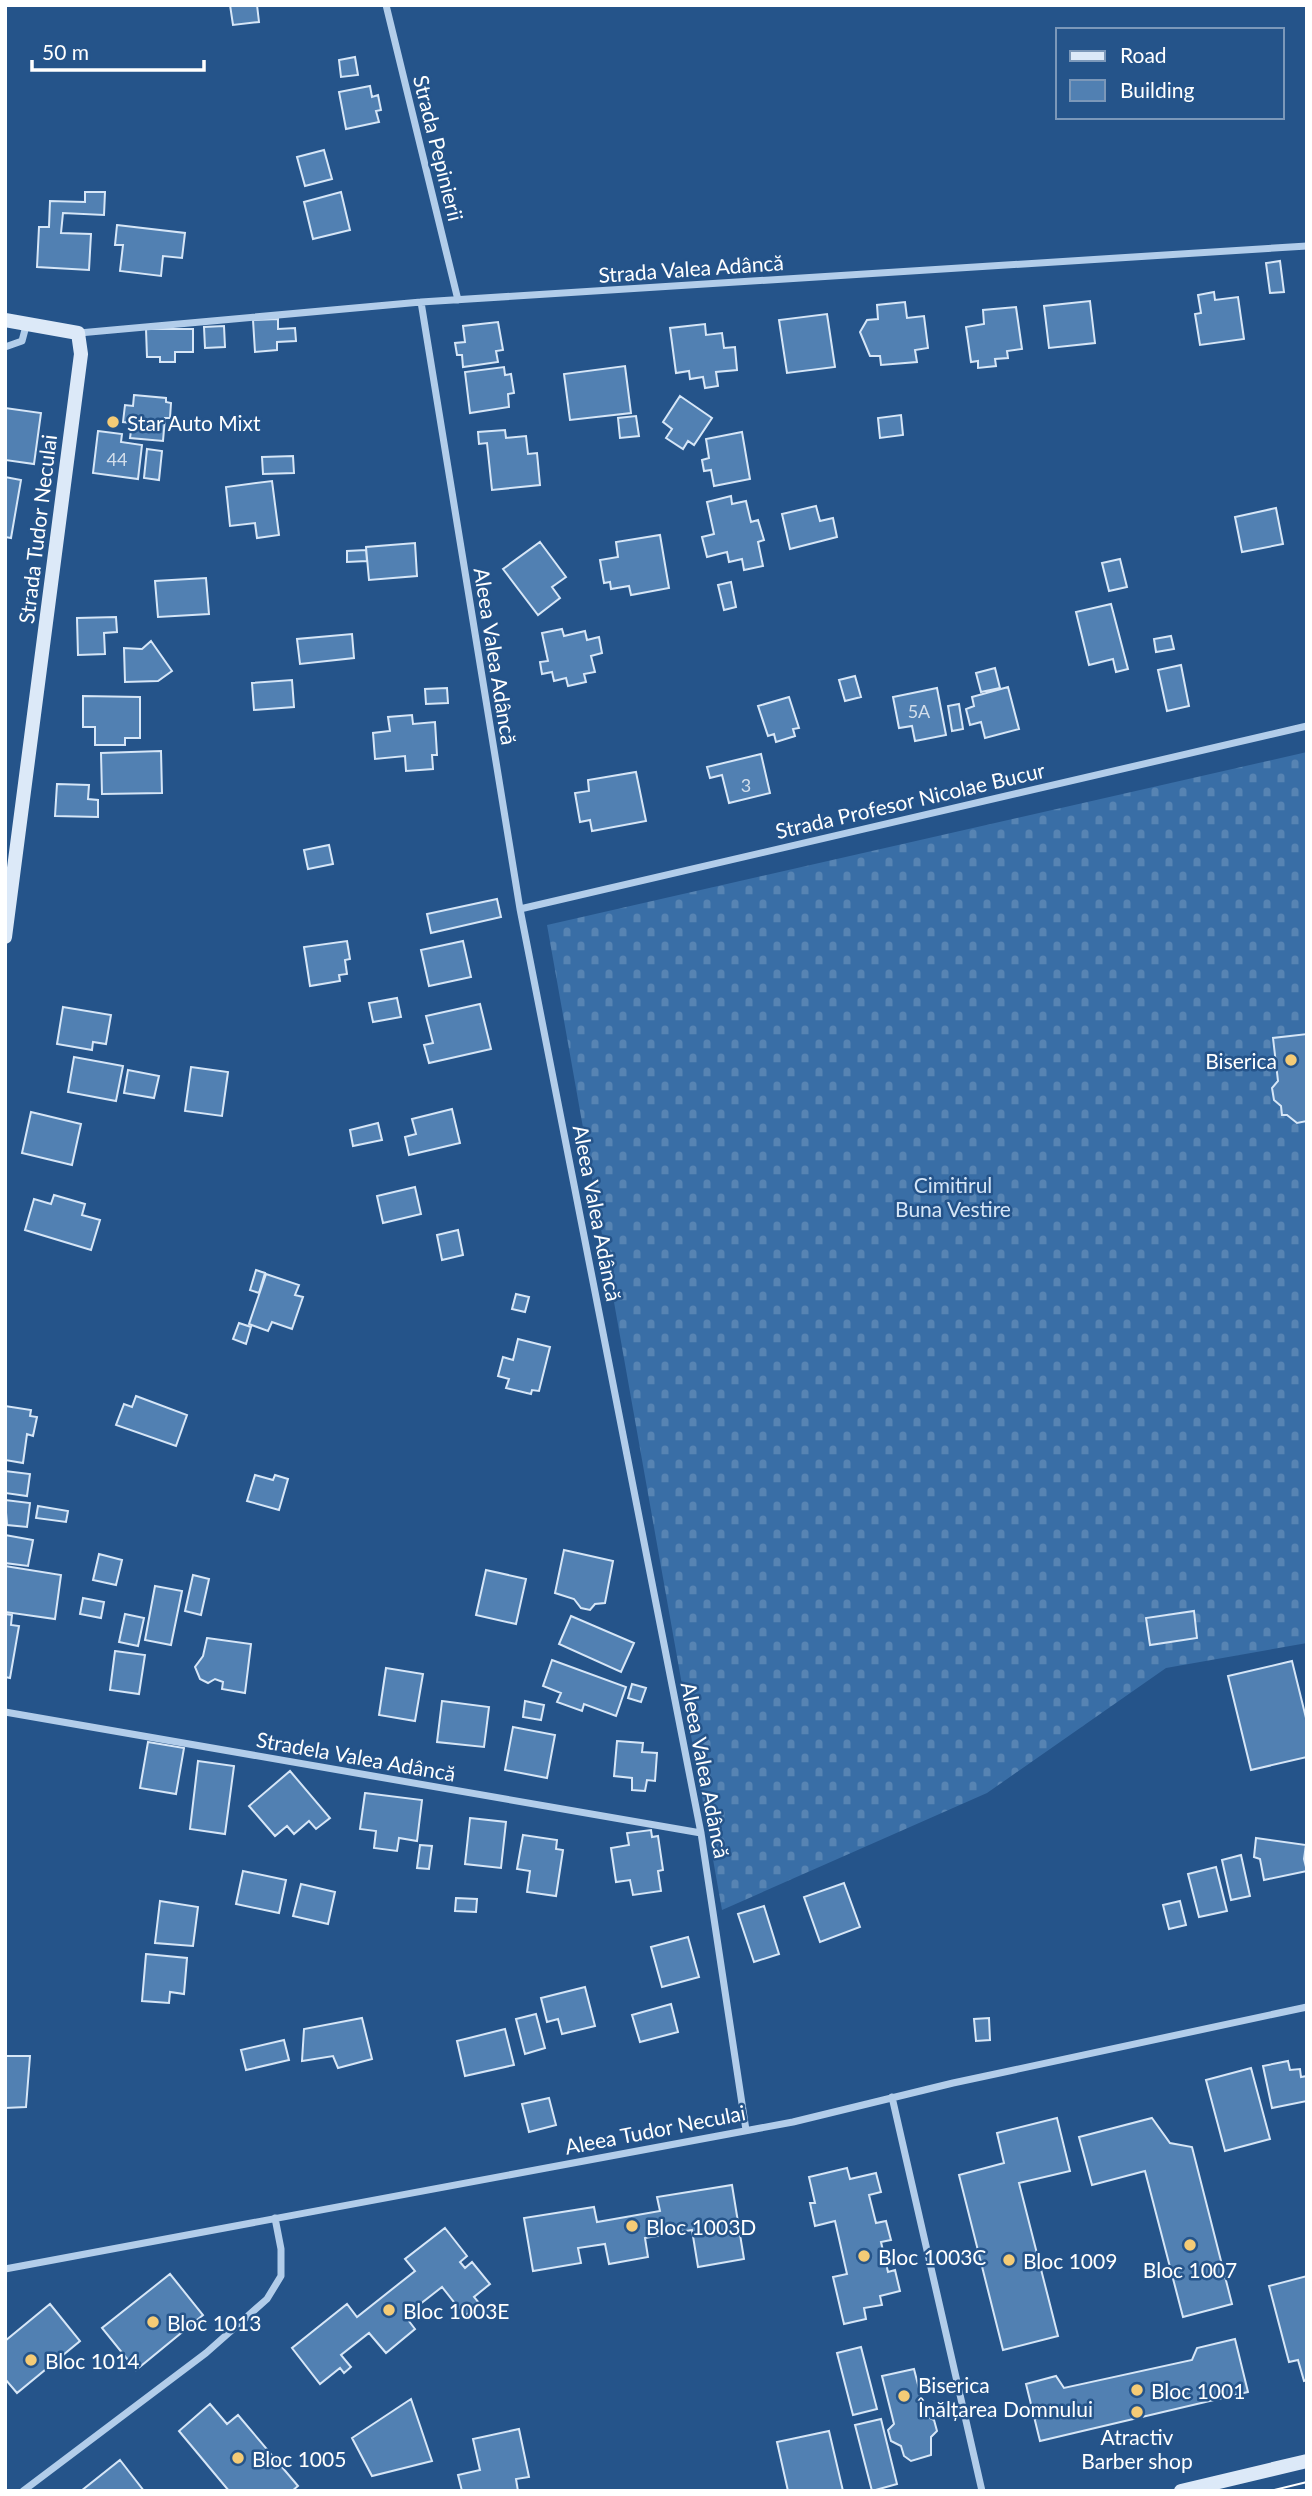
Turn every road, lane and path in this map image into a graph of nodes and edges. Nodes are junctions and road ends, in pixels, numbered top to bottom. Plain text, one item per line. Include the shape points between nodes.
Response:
1 (386, 5) edge
2 (1307, 246) edge
3 (458, 300) junction
4 (421, 302) junction
5 (5, 320) edge
6 (26, 326) junction
7 (78, 334) junction
8 (5, 347) edge
9 (1307, 726) edge
10 (520, 909) junction
11 (5, 937) edge
12 (5, 1712) edge
13 (701, 1833) junction
14 (1307, 2007) edge
15 (892, 2097) junction
16 (746, 2130) junction
17 (275, 2218) junction
18 (5, 2269) edge
19 (1307, 2461) edge
20 (23, 2491) edge
21 (982, 2491) edge
22 (1181, 2491) edge

1 - 3 street, Strada Pepinierii
2 - 3 street, Strada Valea Adâncă
3 - 4 street, Strada Valea Adâncă
4 - 7 street, Strada Valea Adâncă
4 - 10 street, Aleea Valea Adâncă
5 - 6 street
6 - 7 street
6 - 8 street via 22,341
7 - 11 street, Strada Tudor Neculai via 80,354
9 - 10 street, Strada Profesor Nicolae Bucur
10 - 13 street, Aleea Valea Adâncă
12 - 13 street, Stradela Valea Adâncă
13 - 16 street, Aleea Valea Adâncă
14 - 15 street, Aleea Tudor Neculai
15 - 16 street, Aleea Tudor Neculai
15 - 21 street
16 - 17 street, Aleea Tudor Neculai
17 - 18 street, Aleea Tudor Neculai
17 - 20 street via 281,2276 267,2299 206,2353
19 - 22 street

